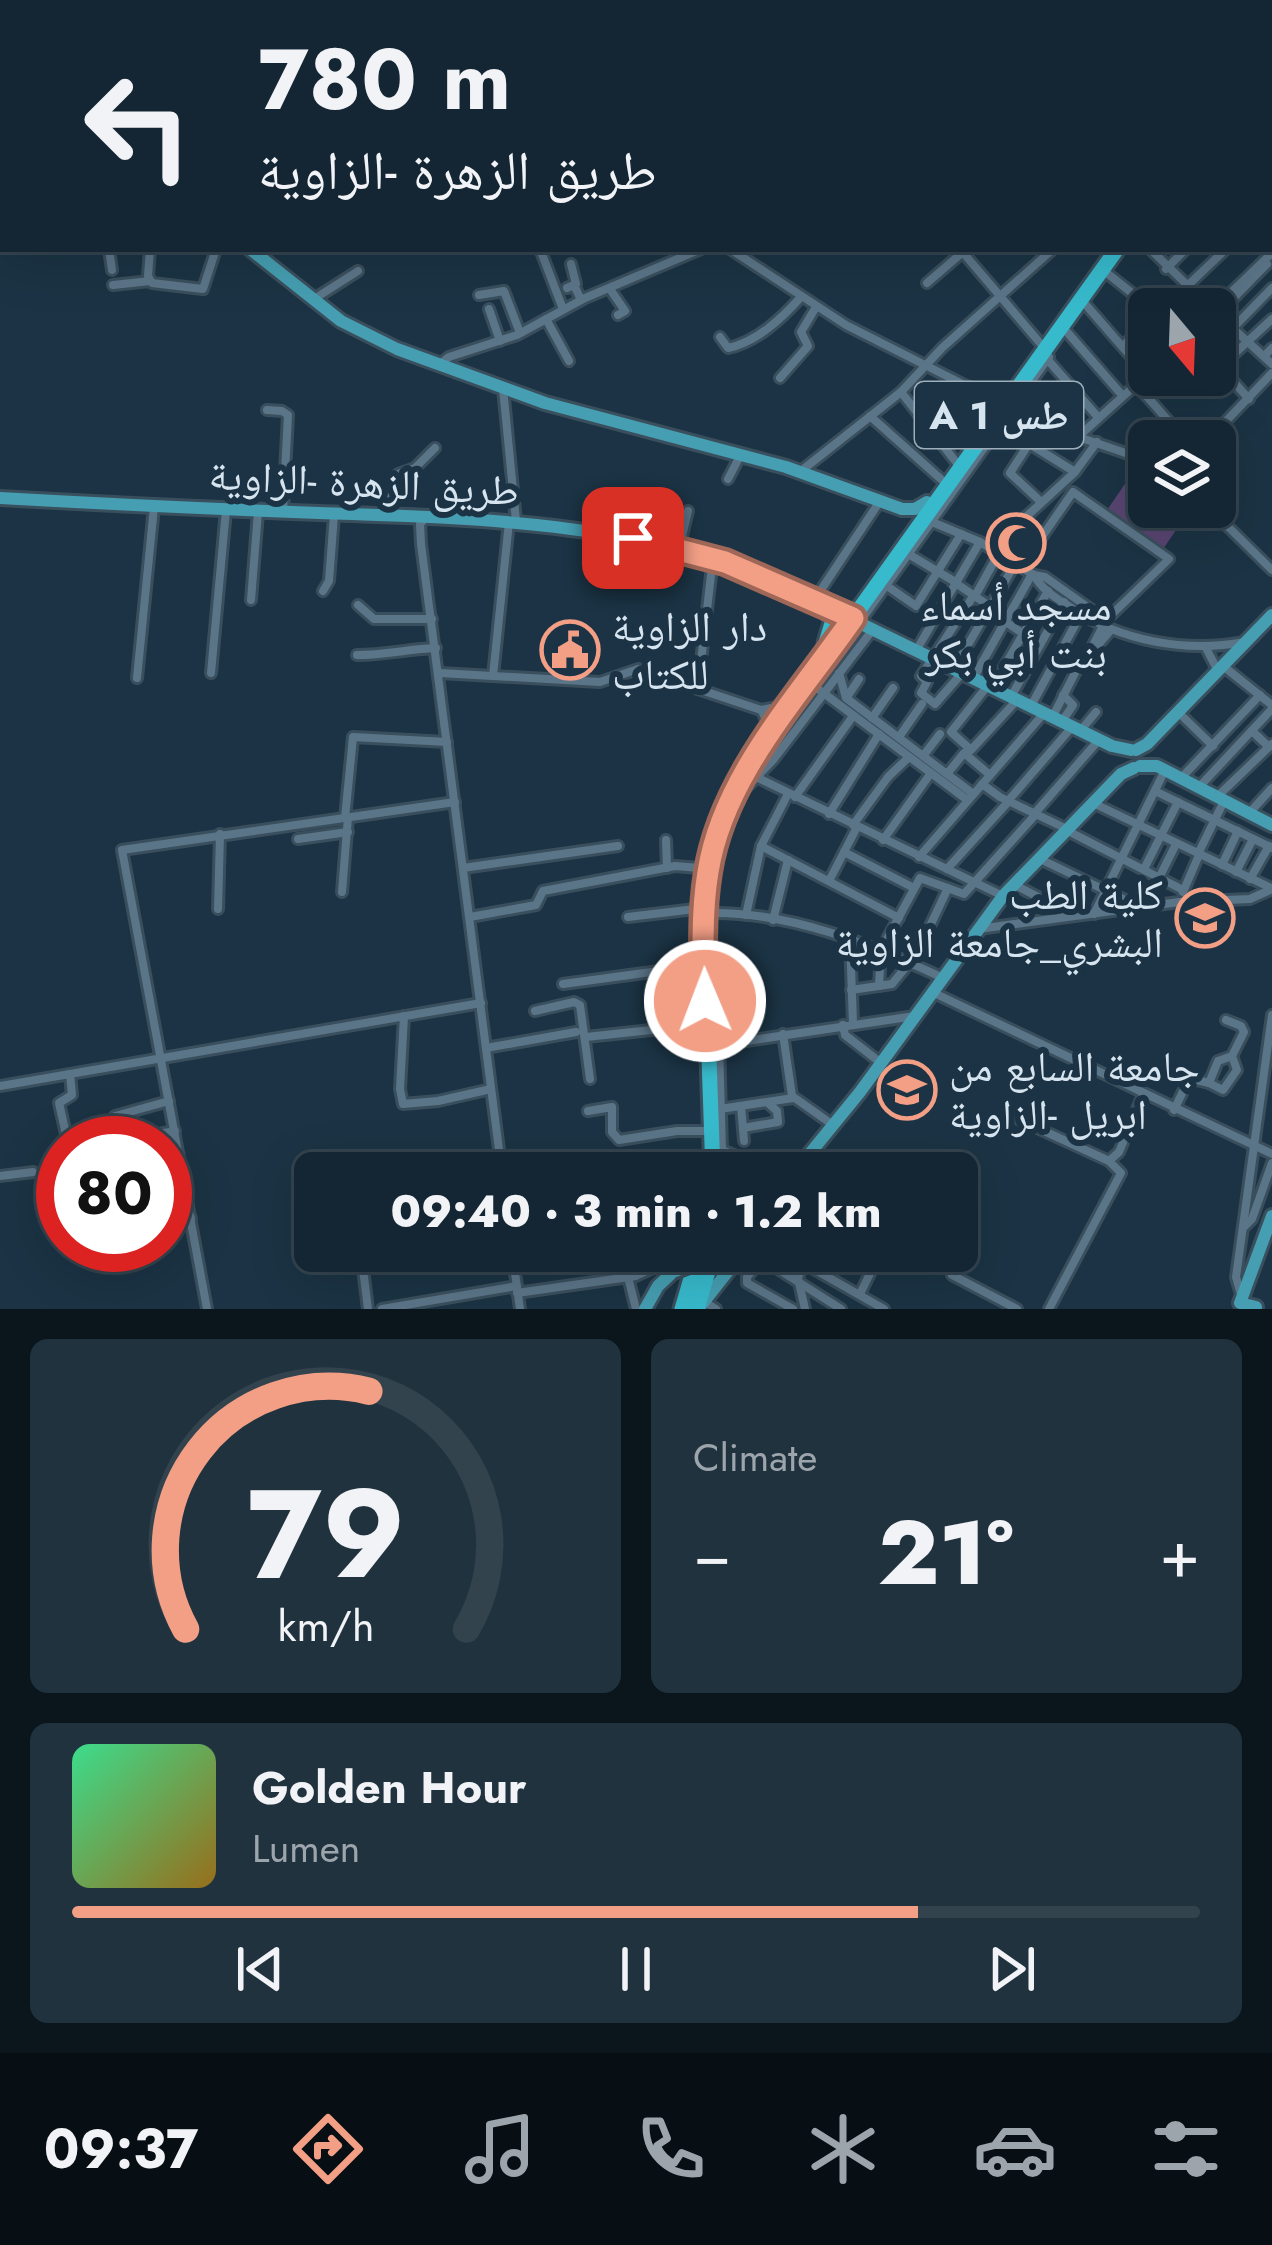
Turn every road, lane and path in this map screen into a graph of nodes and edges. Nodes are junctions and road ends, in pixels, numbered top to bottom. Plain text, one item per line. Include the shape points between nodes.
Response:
1 (109, 252) edge
2 (150, 252) edge
3 (215, 252) edge
4 (258, 252) edge
5 (541, 252) edge
6 (694, 252) edge
7 (737, 252) edge
8 (959, 252) edge
9 (963, 252) edge
10 (1050, 252) edge
11 (1106, 252) edge
12 (1119, 252) edge
13 (1119, 252) edge
14 (1149, 252) edge
15 (1183, 252) edge
16 (1223, 252) edge
17 (1272, 256) edge
18 (571, 264) dead end
19 (1168, 269) junction
20 (112, 270) dead end
21 (358, 271) dead end
22 (1108, 274) junction
23 (150, 281) junction
24 (927, 283) dead end
25 (112, 285) dead end
26 (1189, 287) joint
27 (1272, 288) edge
28 (610, 290) junction
29 (1128, 290) edge
30 (1236, 291) edge
31 (479, 295) dead end
32 (801, 297) junction
33 (1003, 297) junction
34 (314, 299) junction
35 (581, 300) junction
36 (1086, 305) junction
37 (816, 307) junction
38 (489, 309) dead end
39 (563, 309) junction
40 (619, 315) dead end
41 (546, 319) junction
42 (1272, 319) edge
43 (1236, 325) edge
44 (1236, 331) edge
45 (1067, 332) junction
46 (520, 333) junction
47 (720, 337) dead end
48 (500, 340) junction
49 (1128, 341) edge
50 (1040, 343) junction
51 (1249, 344) junction
52 (1123, 346) junction
53 (1272, 347) edge
54 (1128, 352) edge
55 (1236, 352) edge
56 (1264, 356) junction
57 (1047, 359) junction
58 (569, 361) dead end
59 (440, 364) junction
60 (927, 366) junction
61 (1272, 369) edge
62 (781, 378) dead end
63 (1236, 384) edge
64 (970, 387) junction
65 (503, 388) junction
66 (1072, 388) junction
67 (1128, 390) edge
68 (901, 392) junction
69 (1122, 395) junction
70 (1147, 396) edge
71 (1249, 399) junction
72 (1006, 405) junction
73 (267, 410) dead end
74 (870, 416) junction
75 (1097, 416) junction
76 (1168, 420) edge
77 (1228, 420) edge
78 (1044, 422) junction
79 (935, 436) junction
80 (1078, 436) junction
81 (1097, 442) junction
82 (1028, 443) junction
83 (435, 448) dead end
84 (1128, 453) edge
85 (740, 454) junction
86 (956, 462) junction
87 (801, 471) junction
88 (1075, 472) junction
89 (728, 479) dead end
90 (943, 481) junction
91 (1062, 483) junction
92 (1072, 494) junction
93 (0, 498) edge
94 (880, 500) junction
95 (1040, 501) junction
96 (154, 505) junction
97 (226, 508) junction
98 (902, 508) junction
99 (258, 510) junction
100 (688, 511) dead end
101 (283, 512) junction
102 (334, 513) junction
103 (386, 515) junction
104 (924, 517) junction
105 (426, 518) junction
106 (512, 521) junction
107 (633, 521) dead end
108 (1229, 528) edge
109 (961, 534) junction
110 (648, 541) junction
111 (980, 542) junction
112 (679, 549) junction
113 (995, 550) junction
114 (910, 555) junction
115 (713, 558) junction
116 (1018, 566) junction
117 (1272, 570) edge
118 (939, 573) junction
119 (1033, 575) junction
120 (957, 584) junction
121 (887, 586) junction
122 (323, 591) dead end
123 (1048, 591) junction
124 (974, 596) junction
125 (251, 600) dead end
126 (1064, 602) junction
127 (358, 605) dead end
128 (990, 607) junction
129 (850, 611) junction
130 (1081, 614) junction
131 (1272, 618) edge
132 (431, 619) junction
133 (1007, 621) junction
134 (1106, 626) junction
135 (1024, 634) junction
136 (1248, 642) junction
137 (826, 643) junction
138 (1040, 646) junction
139 (436, 648) junction
140 (1206, 648) junction
141 (917, 649) junction
142 (357, 655) dead end
143 (935, 658) junction
144 (1056, 658) junction
145 (701, 661) dead end
146 (1222, 668) junction
147 (839, 671) junction
148 (1076, 671) junction
149 (964, 672) junction
150 (211, 673) dead end
151 (440, 673) junction
152 (493, 676) junction
153 (137, 678) dead end
154 (859, 679) dead end
155 (991, 685) junction
156 (815, 687) junction
157 (893, 688) dead end
158 (1260, 695) junction
159 (846, 698) junction
160 (1021, 699) junction
161 (922, 704) dead end
162 (1272, 707) edge
163 (1096, 712) dead end
164 (1180, 714) junction
165 (853, 716) junction
166 (764, 717) junction
167 (872, 718) junction
168 (1063, 720) junction
169 (1252, 730) junction
170 (879, 734) junction
171 (940, 734) dead end
172 (899, 737) junction
173 (447, 742) junction
174 (1106, 743) junction
175 (1270, 745) edge
176 (1212, 747) junction
177 (923, 756) junction
178 (909, 757) junction
179 (1139, 760) junction
180 (1223, 760) junction
181 (934, 770) junction
182 (751, 774) junction
183 (947, 774) junction
184 (990, 776) junction
185 (1183, 776) junction
186 (982, 784) junction
187 (1201, 784) junction
188 (1272, 788) edge
189 (1155, 791) junction
190 (792, 795) junction
191 (969, 796) junction
192 (1222, 797) junction
193 (1008, 801) junction
194 (454, 802) junction
195 (1178, 802) junction
196 (1093, 803) junction
197 (1252, 810) junction
198 (829, 814) junction
199 (1036, 814) junction
200 (347, 818) junction
201 (1214, 821) junction
202 (1272, 822) edge
203 (1138, 825) junction
204 (855, 826) junction
205 (1067, 829) junction
206 (1238, 831) junction
207 (348, 832) junction
208 (220, 834) junction
209 (1160, 837) junction
210 (298, 838) dead end
211 (1253, 839) junction
212 (666, 840) dead end
213 (883, 840) junction
214 (1176, 844) junction
215 (618, 845) dead end
216 (761, 846) junction
217 (1270, 847) edge
218 (844, 852) junction
219 (1199, 855) junction
220 (919, 857) junction
221 (1121, 858) junction
222 (1038, 859) junction
223 (788, 860) junction
224 (1222, 865) junction
225 (463, 868) junction
226 (667, 868) junction
227 (700, 868) junction
228 (947, 869) junction
229 (1144, 869) junction
230 (1236, 872) junction
231 (1160, 877) junction
232 (1250, 879) junction
233 (829, 881) junction
234 (976, 882) junction
235 (914, 888) junction
236 (948, 888) junction
237 (1008, 890) junction
238 (1183, 890) junction
239 (1106, 891) junction
240 (342, 892) dead end
241 (1179, 902) junction
242 (1140, 907) junction
243 (218, 910) dead end
244 (703, 911) junction
245 (1094, 914) junction
246 (746, 915) junction
247 (1075, 916) junction
248 (470, 917) junction
249 (628, 917) dead end
250 (899, 918) junction
251 (773, 920) junction
252 (980, 924) junction
253 (850, 938) junction
254 (881, 950) junction
255 (911, 963) junction
256 (696, 965) junction
257 (941, 977) junction
258 (563, 985) dead end
259 (879, 986) junction
260 (851, 990) junction
261 (931, 991) junction
262 (481, 1003) junction
263 (535, 1011) dead end
264 (1272, 1015) edge
265 (404, 1016) junction
266 (915, 1016) junction
267 (892, 1018) junction
268 (1226, 1021) dead end
269 (848, 1024) junction
270 (698, 1025) junction
271 (903, 1032) junction
272 (783, 1034) junction
273 (581, 1035) junction
274 (486, 1048) junction
275 (1232, 1056) junction
276 (162, 1059) junction
277 (881, 1063) junction
278 (70, 1074) junction
279 (590, 1079) dead end
280 (1208, 1083) junction
281 (0, 1086) edge
282 (491, 1089) junction
283 (1143, 1095) junction
284 (794, 1098) junction
285 (170, 1101) junction
286 (767, 1102) junction
287 (741, 1106) junction
288 (720, 1108) junction
289 (1174, 1109) junction
290 (588, 1111) dead end
291 (62, 1116) edge
292 (116, 1116) dead end
293 (172, 1116) edge
294 (1018, 1119) dead end
295 (834, 1124) junction
296 (743, 1128) junction
297 (703, 1131) junction
298 (744, 1141) dead end
299 (1253, 1148) junction
300 (499, 1152) edge
301 (708, 1152) edge
302 (712, 1152) edge
303 (713, 1152) edge
304 (727, 1152) edge
305 (811, 1152) edge
306 (811, 1152) edge
307 (1272, 1159) edge
308 (1109, 1161) junction
309 (33, 1172) dead end
310 (0, 1176) edge
311 (1272, 1216) edge
312 (192, 1223) edge
313 (1244, 1226) junction
314 (1272, 1230) edge
315 (1269, 1251) edge
316 (1239, 1256) junction
317 (363, 1272) edge
318 (515, 1272) edge
319 (642, 1272) edge
320 (673, 1272) edge
321 (691, 1272) edge
322 (710, 1272) edge
323 (724, 1272) edge
324 (800, 1272) edge
325 (819, 1272) edge
326 (870, 1272) edge
327 (952, 1275) dead end
328 (628, 1277) junction
329 (798, 1278) junction
330 (517, 1289) junction
331 (859, 1294) junction
332 (1245, 1301) edge
333 (704, 1307) edge
334 (208, 1309) edge
335 (368, 1309) edge
336 (382, 1309) edge
337 (520, 1309) edge
338 (636, 1309) edge
339 (645, 1309) edge
340 (682, 1309) edge
341 (793, 1309) edge
342 (805, 1309) edge
343 (841, 1309) edge
344 (884, 1309) edge
345 (1017, 1309) edge
346 (1049, 1309) edge

1 - 20 street
2 - 23 street
3 - 23 street via 205,288
4 - 34 main road
5 - 39 street
6 - 28 street
7 - 32 street
8 - 24 street
9 - 33 street
10 - 33 street
11 - 50 highway, A 1 طس
12 - 22 street
13 - 104 highway, A 1 طس
14 - 19 street
15 - 19 street
16 - 26 street
17 - 30 street
18 - 35 street via 576,284 567,288 574,285
19 - 26 street
21 - 34 street
22 - 29 street
22 - 36 street
23 - 25 street
27 - 43 street
28 - 35 street
28 - 40 street via 625,310
31 - 46 street via 504,292
32 - 37 street
32 - 47 street via 736,347
33 - 50 street
33 - 60 street
34 - 59 main road via 368,335
35 - 39 street
36 - 45 street
36 - 52 street
37 - 60 street
37 - 62 street via 801,332 808,346
38 - 48 street
39 - 41 street
41 - 46 street
41 - 58 street
42 - 51 street
44 - 51 street
45 - 57 street
45 - 69 street
46 - 48 street
48 - 59 street
49 - 52 street
50 - 72 highway, A 1 طس
51 - 55 street
51 - 56 street
52 - 54 street
53 - 56 street
56 - 61 street
57 - 66 street
57 - 72 street
59 - 65 main road
60 - 64 street
60 - 68 street
61 - 71 street
63 - 71 street
64 - 72 street
64 - 79 street
65 - 85 main road
65 - 106 street
66 - 75 street
66 - 78 street
67 - 69 street
68 - 74 street
68 - 79 street
69 - 75 street
70 - 76 street
71 - 77 street
72 - 78 street
72 - 86 highway, A 1 طس
72 - 104 street
73 - 101 street via 288,416
74 - 87 street
74 - 90 street
75 - 80 street
78 - 80 street
78 - 82 street
79 - 86 street
80 - 81 street
81 - 84 street
81 - 88 street
82 - 88 street
82 - 95 street via 1010,473
83 - 103 street via 398,474
85 - 87 main road
85 - 89 street
86 - 90 highway, A 1 طس
87 - 94 main road
88 - 91 street
90 - 104 highway, A 1 طس
91 - 92 street
91 - 95 street
92 - 116 street
92 - 134 street via 1169,559
93 - 96 main road, طريق الزهرة -الزاوية
94 - 98 main road
94 - 129 street
95 - 113 street
96 - 97 main road, طريق الزهرة -الزاوية
96 - 153 street
97 - 99 main road, طريق الزهرة -الزاوية
97 - 150 street
98 - 104 main road
98 - 104 main road
99 - 101 main road, طريق الزهرة -الزاوية
99 - 125 street
100 - 112 street
101 - 102 main road, طريق الزهرة -الزاوية
102 - 103 main road, طريق الزهرة -الزاوية
102 - 122 street
103 - 105 main road, طريق الزهرة -الزاوية
104 - 109 street
104 - 114 street
104 - 129 highway, A 1 طس
105 - 106 main road, طريق الزهرة -الزاوية
105 - 132 street via 419,528
106 - 110 main road, طريق الزهرة -الزاوية
106 - 152 street
107 - 110 street via 646,524
108 - 117 street
109 - 111 street
109 - 118 street
110 - 112 main road, طريق الزهرة -الزاوية
111 - 113 street
111 - 120 street
112 - 115 main road, طريق الزهرة -الزاوية
113 - 116 street
113 - 124 street
114 - 118 street
114 - 121 street
115 - 129 main road, طريق الزهرة -الزاوية
115 - 145 street
116 - 119 street
116 - 128 street
118 - 120 street
118 - 121 street via 916,606
119 - 123 street
119 - 133 street
119 - 134 street
120 - 124 street
120 - 141 street
121 - 129 street
123 - 126 street
123 - 135 street
124 - 128 street
124 - 143 street
126 - 130 street
126 - 138 street
127 - 132 street via 374,619
128 - 133 street
128 - 149 street
129 - 137 highway, A 1 طس
129 - 137 highway via 832,620
129 - 141 main road, طريق الزهرة -الزاوية
129 - 147 street
129 - 156 highway, A 1 طس
130 - 134 street
130 - 144 street
131 - 136 main road
132 - 139 street
133 - 135 street
133 - 149 street
134 - 140 street
134 - 148 street
135 - 138 street
135 - 155 street
136 - 140 street
136 - 146 main road
137 - 166 highway, A 1 طس via 782,706
138 - 144 street
138 - 160 street
139 - 142 street
139 - 151 street
140 - 146 street
141 - 143 main road, طريق الزهرة -الزاوية
143 - 149 main road, طريق الزهرة -الزاوية
143 - 149 street via 921,676 921,693 934,704
144 - 148 street
144 - 160 street
146 - 158 street
146 - 164 main road
146 - 179 main road
147 - 156 street
147 - 159 street
148 - 168 street
149 - 155 main road, طريق الزهرة -الزاوية
151 - 152 street
151 - 173 street
152 - 166 street via 600,682 641,670
154 - 159 street
155 - 160 main road, طريق الزهرة -الزاوية
155 - 160 street via 951,732 970,751
156 - 165 street
156 - 182 highway, A 1 طس
157 - 167 street
158 - 162 street
158 - 176 street
159 - 167 street
160 - 168 main road, طريق الزهرة -الزاوية
161 - 172 street
162 - 169 street
163 - 168 street
164 - 176 street
164 - 179 main road
165 - 170 street
165 - 190 street
166 - 227 highway, A 1 طس via 723,798
167 - 172 street
168 - 174 main road, طريق الزهرة -الزاوية
168 - 184 street
168 - 193 street
169 - 175 street
169 - 180 street
170 - 178 street
170 - 198 street
171 - 177 street
172 - 177 street
173 - 194 street
173 - 200 street via 353,737
174 - 179 main road, طريق الزهرة -الزاوية
174 - 199 street
175 - 192 street
176 - 180 street
176 - 185 street
177 - 181 street
178 - 181 street
178 - 204 street
179 - 185 main road
179 - 189 street
179 - 192 main road
179 - 196 main road
180 - 187 street
181 - 183 street
181 - 191 street
181 - 213 street
182 - 190 street
182 - 244 street
182 - 302 highway, A 1 طس via 715,839 704,901
183 - 184 street via 964,753
183 - 191 street
184 - 186 street
185 - 187 main road
186 - 191 street
186 - 193 street
187 - 192 main road
188 - 197 street
189 - 195 street
189 - 203 street
190 - 198 street
190 - 216 street
191 - 220 street
192 - 197 main road
192 - 201 street
192 - 202 main road
193 - 199 street
193 - 228 street
194 - 200 street
194 - 225 street
195 - 201 street
195 - 209 street
196 - 203 street
196 - 205 main road
197 - 202 main road
198 - 204 street
199 - 205 street
199 - 234 street
200 - 207 street
200 - 208 street
201 - 206 street
201 - 219 street
203 - 209 street
203 - 221 street
204 - 213 street
204 - 218 street
205 - 221 street
205 - 222 main road
206 - 211 street
206 - 224 street
207 - 210 street
207 - 240 street
208 - 243 street
208 - 276 street via 122,850
209 - 214 street
209 - 229 street
211 - 217 street
211 - 230 street
212 - 226 street
213 - 220 street
214 - 219 street
214 - 231 street
215 - 225 street
216 - 223 street
216 - 246 street
217 - 232 street
218 - 233 street
218 - 235 street
219 - 224 street
219 - 238 street
220 - 228 street
221 - 229 street
221 - 239 street
222 - 237 main road
222 - 239 street
223 - 233 street
223 - 251 street
224 - 230 street
225 - 248 street
226 - 227 street
226 - 248 street via 543,891 536,904
227 - 244 highway, A 1 طس
228 - 234 street
229 - 231 street
230 - 232 street
231 - 238 street
232 - 241 street via 1272,889 1250,899
233 - 250 street
234 - 236 street via 963,894
234 - 237 street
235 - 236 street via 922,877
235 - 250 street
236 - 255 street
237 - 247 street
237 - 252 main road
238 - 241 street
239 - 242 street
239 - 245 street
241 - 242 street
242 - 245 street
244 - 246 street
244 - 249 street
244 - 256 highway, A 1 طس
244 - 303 street
245 - 247 street
246 - 251 street
247 - 252 street
248 - 262 street
250 - 254 street
251 - 253 street
252 - 257 main road
253 - 254 street
253 - 260 street
254 - 255 street
254 - 259 street
255 - 257 street
255 - 259 street via 895,982
256 - 258 street
256 - 270 highway, A 1 طس
257 - 261 main road
259 - 260 street
260 - 269 street
261 - 266 main road
261 - 283 street
262 - 265 street
262 - 274 street
263 - 273 street via 578,1003
264 - 299 street
265 - 276 street
265 - 282 street via 403,1104
266 - 267 street
266 - 271 main road
267 - 269 street
267 - 271 main road
268 - 275 street via 1244,1032
269 - 272 street
269 - 277 street via 844,1035
270 - 273 street
270 - 297 highway, A 1 طس
271 - 277 main road
272 - 284 street
272 - 288 street via 719,1045
273 - 274 street
273 - 279 street
274 - 282 street
275 - 280 street via 1218,1061
275 - 280 street via 1237,1070 1229,1087
276 - 278 street
276 - 285 street
277 - 295 main road
278 - 281 street
278 - 291 street via 73,1095 59,1102
280 - 289 street via 1186,1083
282 - 300 street
283 - 289 street
283 - 308 street
284 - 286 street
284 - 295 street
285 - 292 street
285 - 293 street
286 - 287 street
286 - 296 street via 778,1122
287 - 288 street
287 - 296 street
288 - 304 street
289 - 299 street
290 - 297 street via 612,1107 619,1140
294 - 308 street
295 - 305 main road
295 - 306 main road
296 - 298 street
297 - 301 highway, A 1 طس
299 - 307 street
299 - 313 street
307 - 313 street
308 - 346 street via 1121,1173
309 - 310 street
311 - 332 main road
312 - 334 street
313 - 316 street
314 - 315 main road
315 - 332 main road
316 - 332 street
316 - 332 street via 1232,1288
317 - 335 street
318 - 330 street
319 - 328 street
320 - 339 main road, bridge
321 - 340 highway
322 - 333 highway
323 - 333 main road
324 - 329 street
325 - 331 street
326 - 331 street
327 - 345 street
328 - 330 street
328 - 338 street
329 - 341 street via 763,1258 746,1280
329 - 342 street
329 - 343 street
330 - 336 street
330 - 337 street
331 - 344 street

